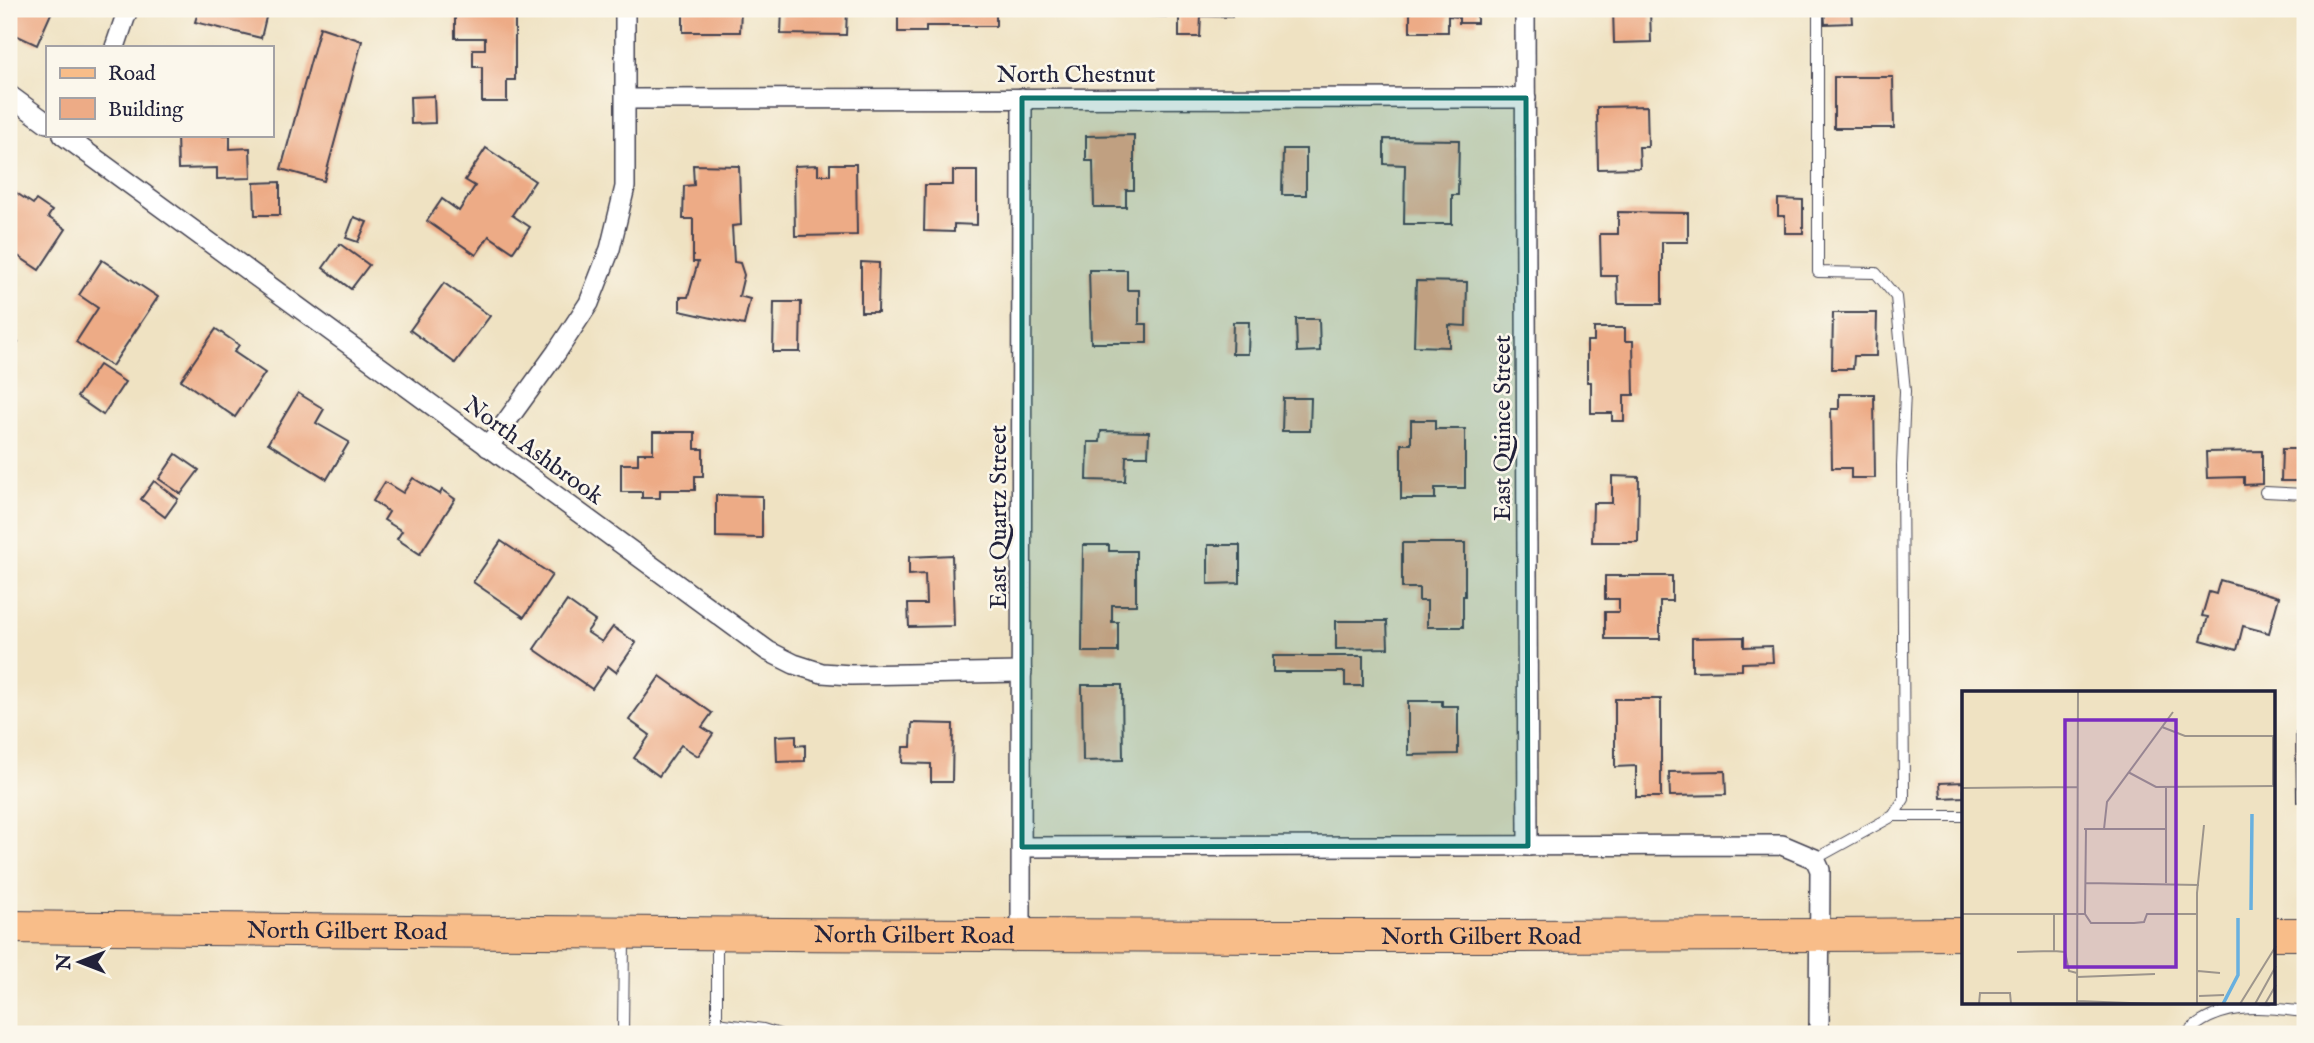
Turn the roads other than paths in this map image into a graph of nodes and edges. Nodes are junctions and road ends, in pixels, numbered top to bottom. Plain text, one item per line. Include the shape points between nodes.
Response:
1 (128, 9) edge
2 (625, 9) edge
3 (1525, 9) edge
4 (1818, 9) edge
5 (115, 46) edge
6 (9, 95) edge
7 (1023, 98) junction
8 (1526, 98) junction
9 (626, 99) junction
10 (46, 122) edge
11 (64, 136) edge
12 (488, 447) junction
13 (2265, 492) dead end
14 (2305, 494) edge
15 (1023, 672) junction
16 (1893, 816) junction
17 (1962, 816) edge
18 (1528, 846) junction
19 (1023, 847) junction
20 (1815, 859) junction
21 (9, 927) edge
22 (624, 934) junction
23 (1820, 934) junction
24 (1962, 934) edge
25 (2276, 934) edge
26 (2305, 934) edge
27 (717, 935) junction
28 (1021, 937) junction
29 (2305, 1012) edge
30 (717, 1023) junction
31 (623, 1034) edge
32 (717, 1034) edge
33 (779, 1034) edge
34 (1819, 1034) edge
35 (2186, 1034) edge

1 - 5 street
2 - 9 street
3 - 8 street, East Quince Street
4 - 16 lane via 1818,272 1876,273 1896,297 1904,378 1904,799
6 - 10 street
7 - 8 street, North Chestnut
7 - 9 street, North Chestnut
7 - 15 street, East Quartz Street
8 - 18 street, East Quince Street
9 - 12 street via 625,187 610,249 589,303
11 - 12 street, North Ashbrook
12 - 15 street, North Ashbrook via 768,651 794,664 822,673 851,675
13 - 14 lane
15 - 19 street, East Quartz Street
16 - 17 lane
16 - 20 lane
18 - 19 street
18 - 20 street via 1782,845
19 - 28 street, East Quartz Street
20 - 23 street via 1820,870
21 - 22 main road, North Gilbert Road
22 - 27 main road, North Gilbert Road
22 - 31 lane
23 - 24 main road, North Gilbert Road
23 - 28 main road, North Gilbert Road
23 - 34 street
25 - 26 main road
27 - 28 main road, North Gilbert Road
27 - 30 lane
29 - 35 lane via 2262,1007 2223,1012 2200,1020
30 - 32 lane
30 - 33 lane

